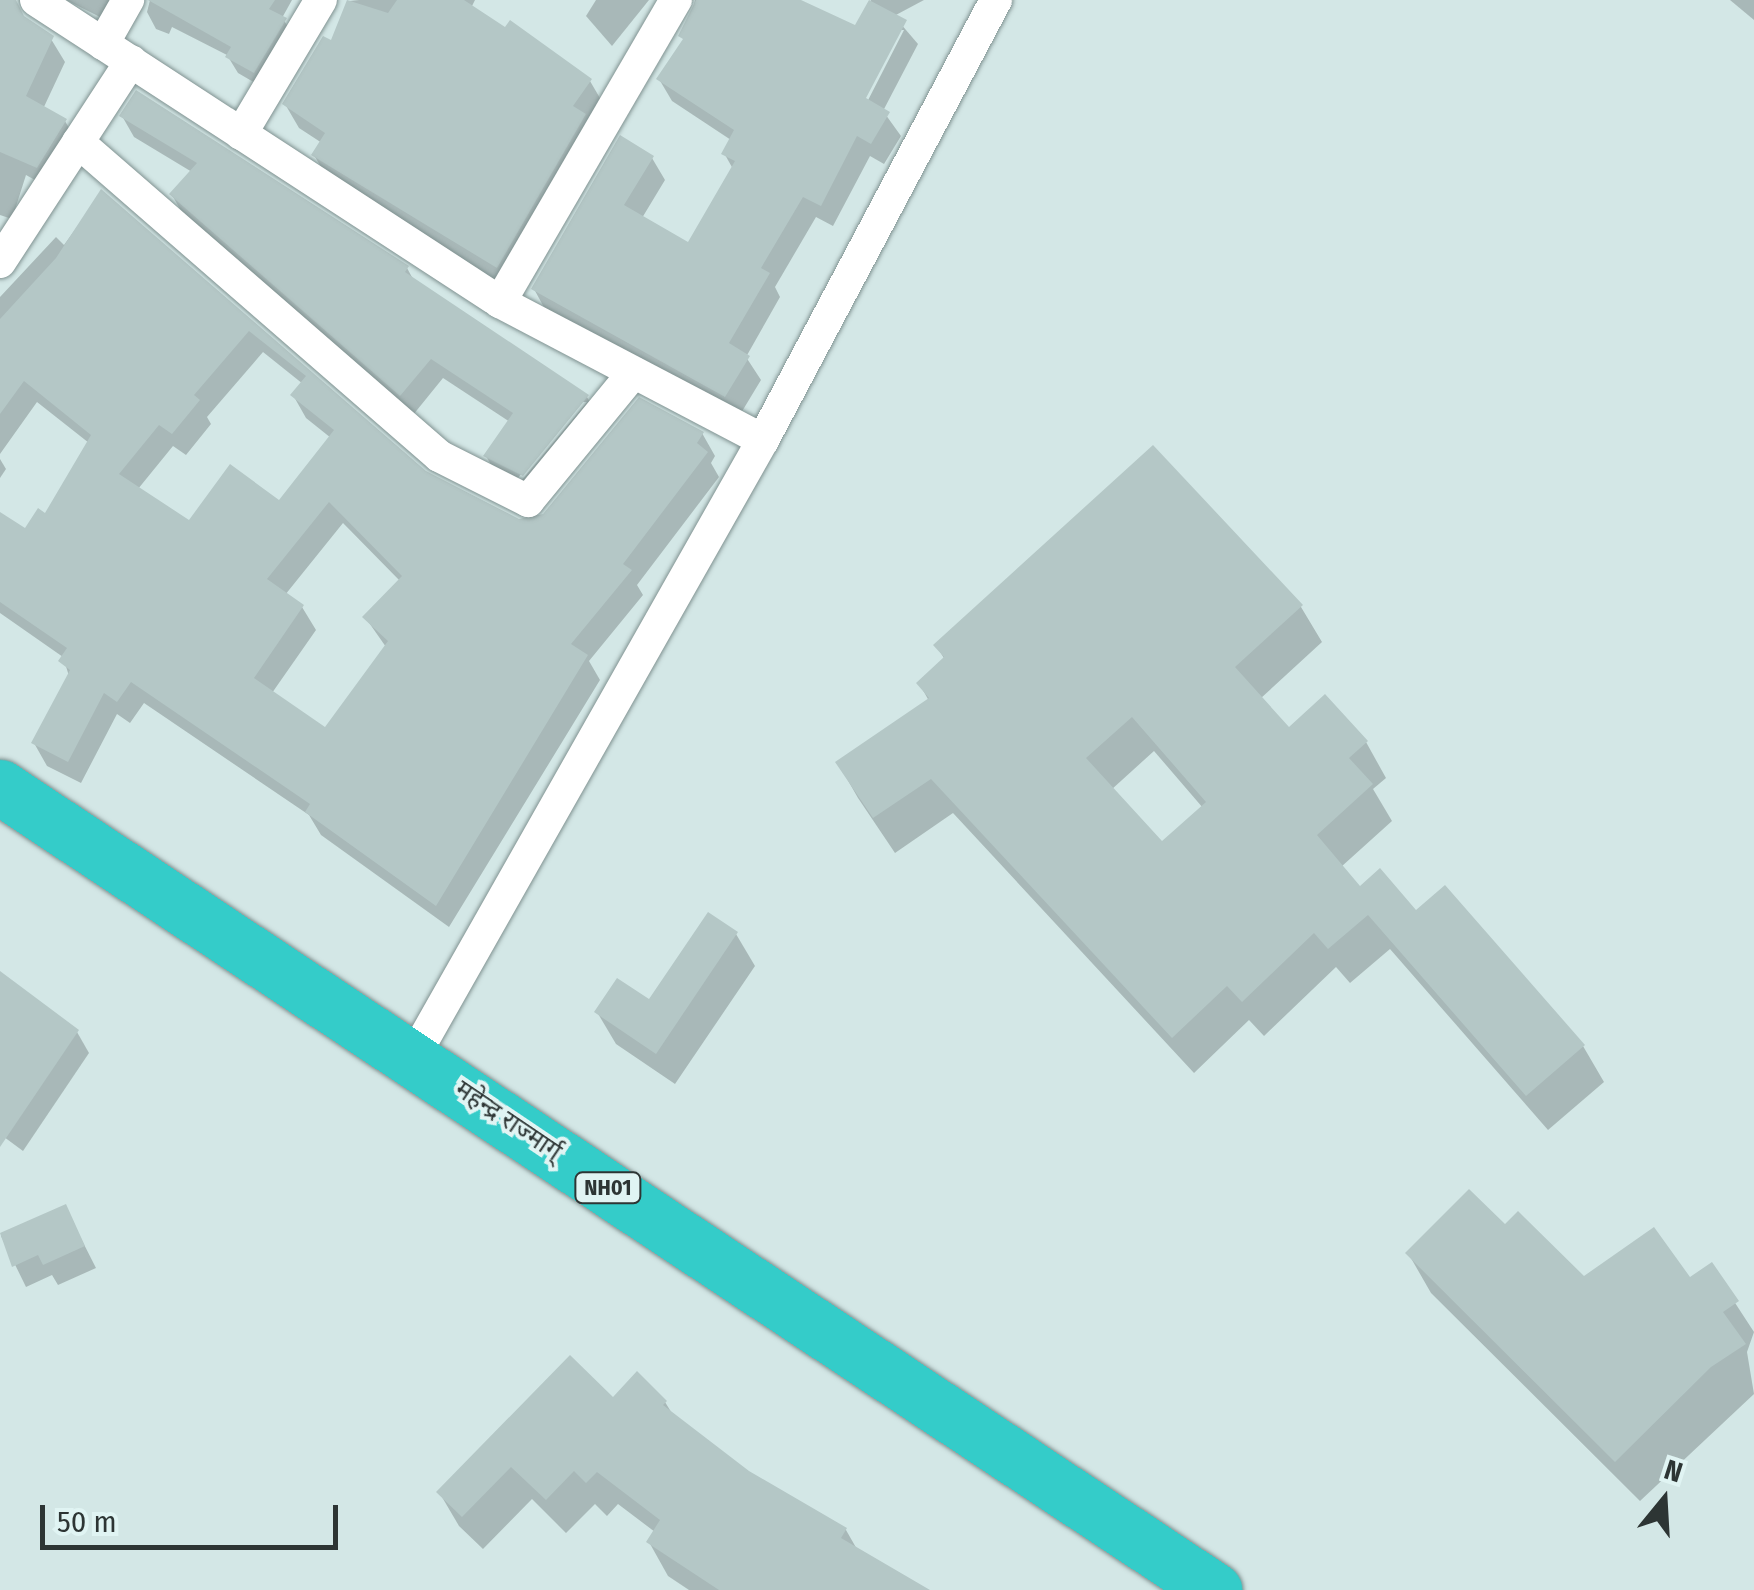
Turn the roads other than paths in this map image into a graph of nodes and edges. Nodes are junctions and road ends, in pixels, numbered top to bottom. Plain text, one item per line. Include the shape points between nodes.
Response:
1 (36, 0) edge
2 (128, 0) edge
3 (320, 0) edge
4 (676, 0) edge
5 (996, 0) edge
6 (103, 44) junction
7 (132, 61) junction
8 (241, 134) junction
9 (78, 142) junction
10 (0, 262) edge
11 (500, 302) junction
12 (633, 373) junction
13 (762, 440) junction
14 (0, 787) edge
15 (412, 1058) junction
16 (1214, 1590) edge

1 - 6 street
2 - 6 street
3 - 8 street
4 - 11 street
5 - 13 street
6 - 7 street
7 - 8 street
7 - 9 street
8 - 11 street
9 - 10 street
9 - 12 street via 439,456 528,501
11 - 12 street
12 - 13 street
13 - 15 street
14 - 15 highway, महेन्द्र राज्मार्ग् / NH01
15 - 16 highway, महेन्द्र राज्मार्ग् / NH01

